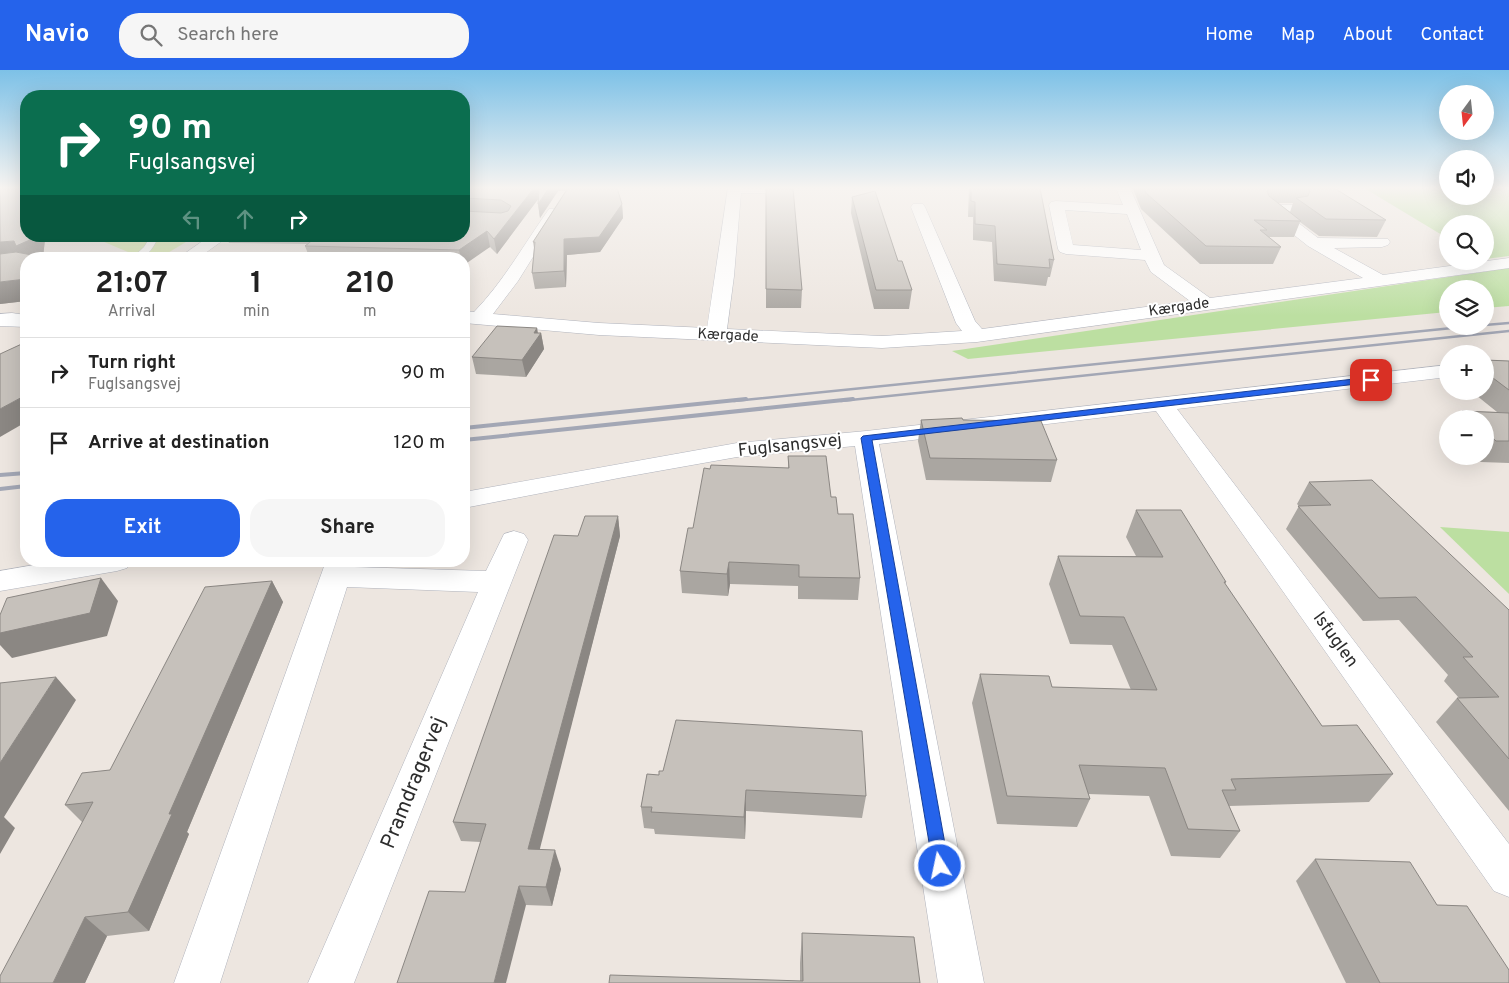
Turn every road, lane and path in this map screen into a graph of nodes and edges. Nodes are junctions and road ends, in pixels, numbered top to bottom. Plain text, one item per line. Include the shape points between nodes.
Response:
1 (542, 231) edge
2 (730, 231) edge
3 (928, 231) edge
4 (1062, 231) edge
5 (1141, 231) edge
6 (1298, 231) edge
7 (152, 242) edge
8 (212, 242) edge
9 (1382, 242) dead end
10 (1314, 243) junction
11 (144, 252) edge
12 (196, 252) edge
13 (1152, 256) junction
14 (1509, 263) edge
15 (1381, 280) junction
16 (1206, 304) junction
17 (471, 318) edge
18 (0, 320) edge
19 (20, 320) edge
20 (716, 335) junction
21 (977, 336) junction
22 (1439, 372) edge
23 (1162, 404) junction
24 (866, 438) junction
25 (470, 499) edge
26 (514, 540) dead end
27 (82, 567) edge
28 (338, 569) edge
29 (0, 581) edge
30 (497, 582) junction
31 (1509, 876) edge
32 (197, 983) edge
33 (331, 983) edge
34 (961, 983) edge

1 - 17 street, Kærgade via 488,310
2 - 20 street
3 - 21 street via 966,323
4 - 13 street via 1066,249
5 - 13 street
6 - 10 street
7 - 11 lane
8 - 12 street
9 - 10 street
10 - 15 street
13 - 16 street via 1157,268
14 - 15 street, Kærgade
15 - 16 street, Kærgade
16 - 21 street, Kærgade
17 - 20 street, Kærgade
18 - 19 street
20 - 21 street, Kærgade via 882,342
22 - 23 street, Fuglsangsvej
23 - 24 street, Fuglsangsvej
23 - 31 street, Isfuglen
24 - 25 street, Fuglsangsvej via 737,450
24 - 34 street
26 - 30 street, Pramdragervej
27 - 29 street
28 - 30 street
28 - 32 street
30 - 33 street, Pramdragervej

